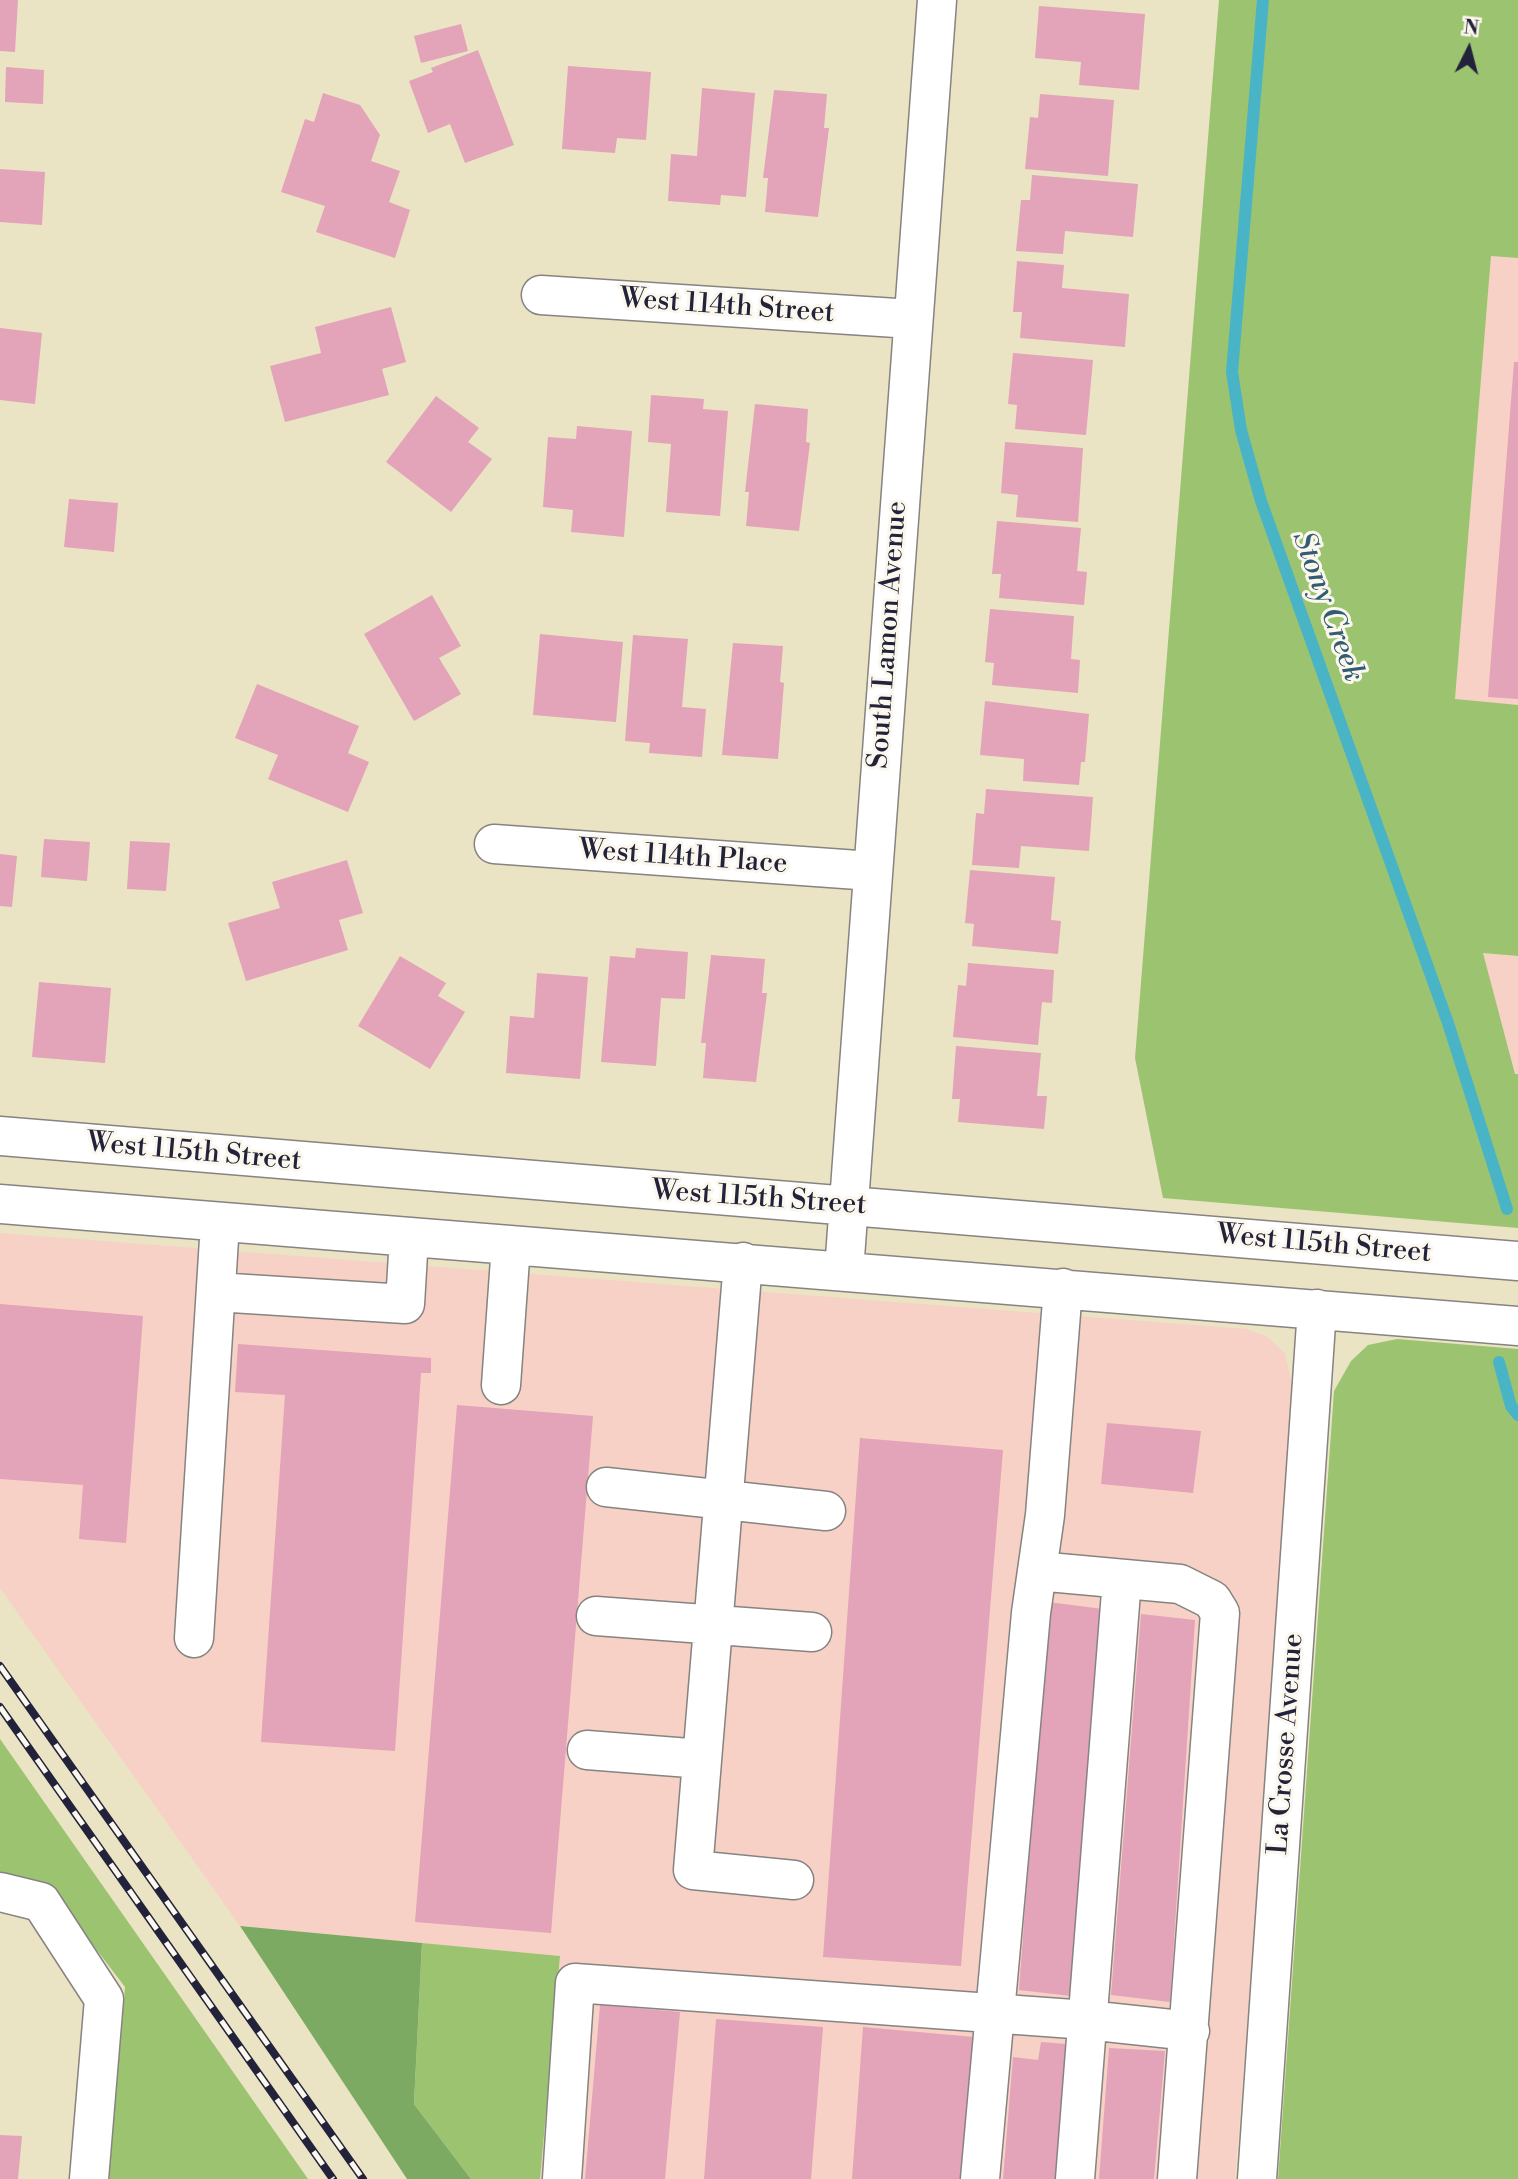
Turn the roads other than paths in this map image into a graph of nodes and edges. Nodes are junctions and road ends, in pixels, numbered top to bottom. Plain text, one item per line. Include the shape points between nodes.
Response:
1 (937, 0) edge
2 (541, 295) dead end
3 (912, 319) junction
4 (494, 844) dead end
5 (872, 871) junction
6 (0, 1136) edge
7 (0, 1204) edge
8 (849, 1206) junction
9 (220, 1223) junction
10 (409, 1237) junction
11 (511, 1245) junction
12 (1518, 1261) edge
13 (743, 1262) junction
14 (844, 1271) junction
15 (1063, 1288) junction
16 (216, 1292) junction
17 (1317, 1309) junction
18 (1518, 1326) edge
19 (501, 1385) dead end
20 (606, 1487) dead end
21 (722, 1500) junction
22 (826, 1511) dead end
23 (1037, 1571) junction
24 (1122, 1578) junction
25 (596, 1616) dead end
26 (713, 1625) junction
27 (812, 1632) dead end
28 (194, 1638) dead end
29 (587, 1750) dead end
30 (702, 1759) junction
31 (794, 1880) dead end
32 (0, 1892) edge
33 (994, 2015) junction
34 (1087, 2020) junction
35 (1190, 2031) junction
36 (89, 2179) edge
37 (562, 2179) edge
38 (980, 2179) edge
39 (1075, 2179) edge
40 (1177, 2179) edge
41 (1257, 2179) edge

1 - 3 street, South Lamon Avenue
2 - 3 street, West 114th Street
3 - 5 street, South Lamon Avenue
4 - 5 street, West 114th Place
5 - 8 street, South Lamon Avenue
6 - 8 street, West 115th Street
7 - 9 street
8 - 12 street, West 115th Street
8 - 14 street, South Lamon Avenue
9 - 10 street
9 - 16 street
10 - 11 street
10 - 16 street via 405,1304
11 - 13 street
11 - 19 street
13 - 14 street
13 - 21 street
14 - 15 street
15 - 17 street
15 - 23 street
16 - 28 street
17 - 18 street
17 - 41 street, La Crosse Avenue
20 - 21 street
21 - 22 street
21 - 26 street
23 - 24 street
23 - 33 street
24 - 34 street
24 - 35 street via 1180,1584 1212,1600 1220,1613
25 - 26 street
26 - 27 street
26 - 30 street
29 - 30 street
30 - 31 street via 693,1870
32 - 36 street via 41,1902 104,1999
33 - 34 street
33 - 37 street via 575,1983
33 - 38 street
34 - 35 street
34 - 39 street
35 - 40 street

